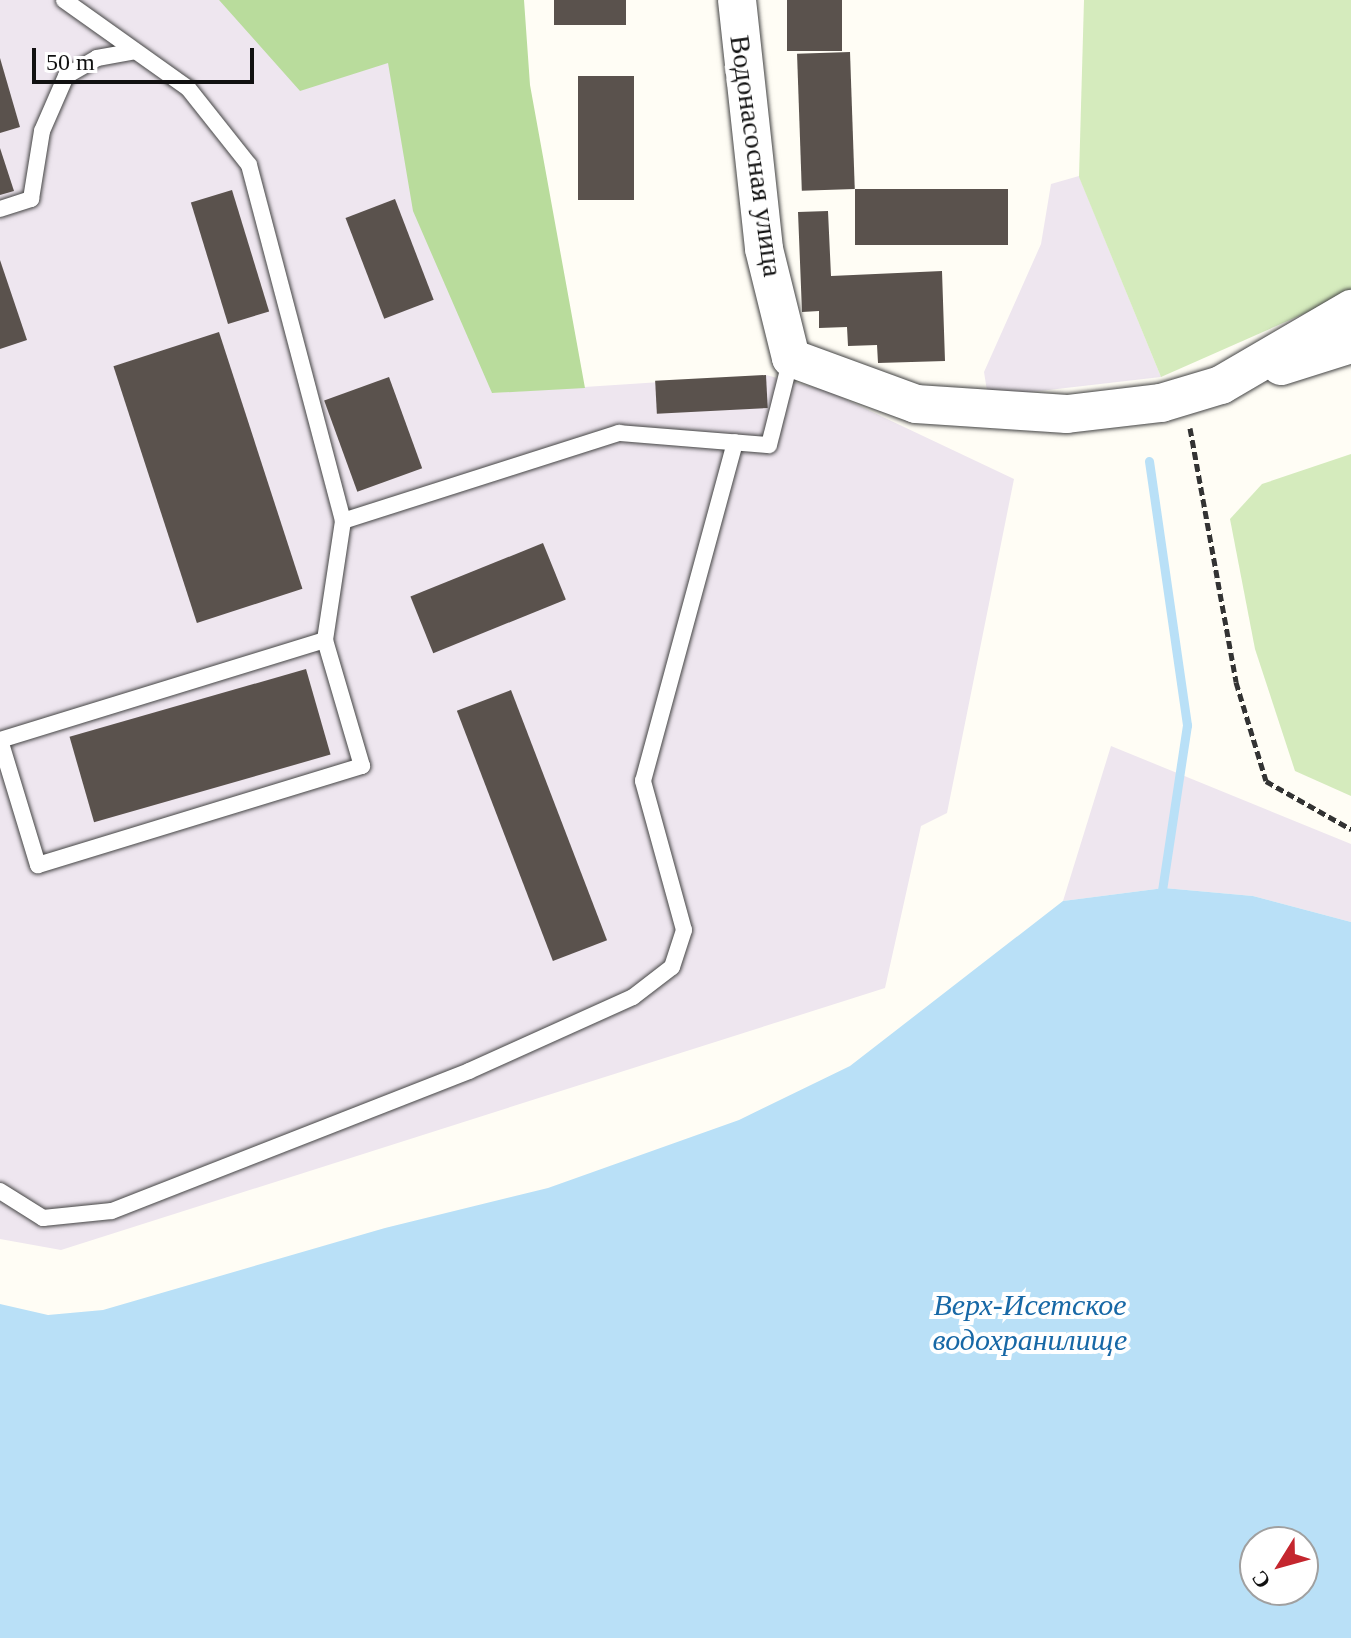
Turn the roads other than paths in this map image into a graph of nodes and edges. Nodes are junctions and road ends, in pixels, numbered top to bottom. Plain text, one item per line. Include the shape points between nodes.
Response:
1 (64, 0) edge
2 (737, 0) edge
3 (135, 51) junction
4 (0, 209) edge
5 (1351, 309) edge
6 (1351, 344) edge
7 (791, 358) junction
8 (1221, 385) junction
9 (735, 442) junction
10 (343, 521) junction
11 (325, 640) junction
12 (0, 740) edge
13 (0, 1191) edge

1 - 3 lane
2 - 7 street, Водонасосная улица via 764,249
3 - 4 lane via 97,58 66,76 42,131 31,199
3 - 10 lane via 188,88 249,165
5 - 8 street
6 - 8 street
7 - 8 street via 916,404 1067,414 1161,403
7 - 9 lane via 769,445
9 - 10 lane via 619,433
9 - 13 lane via 643,781 684,930 672,967 633,997 469,1071 112,1211 43,1218
10 - 11 lane
11 - 12 lane
11 - 12 lane via 362,766 38,865

